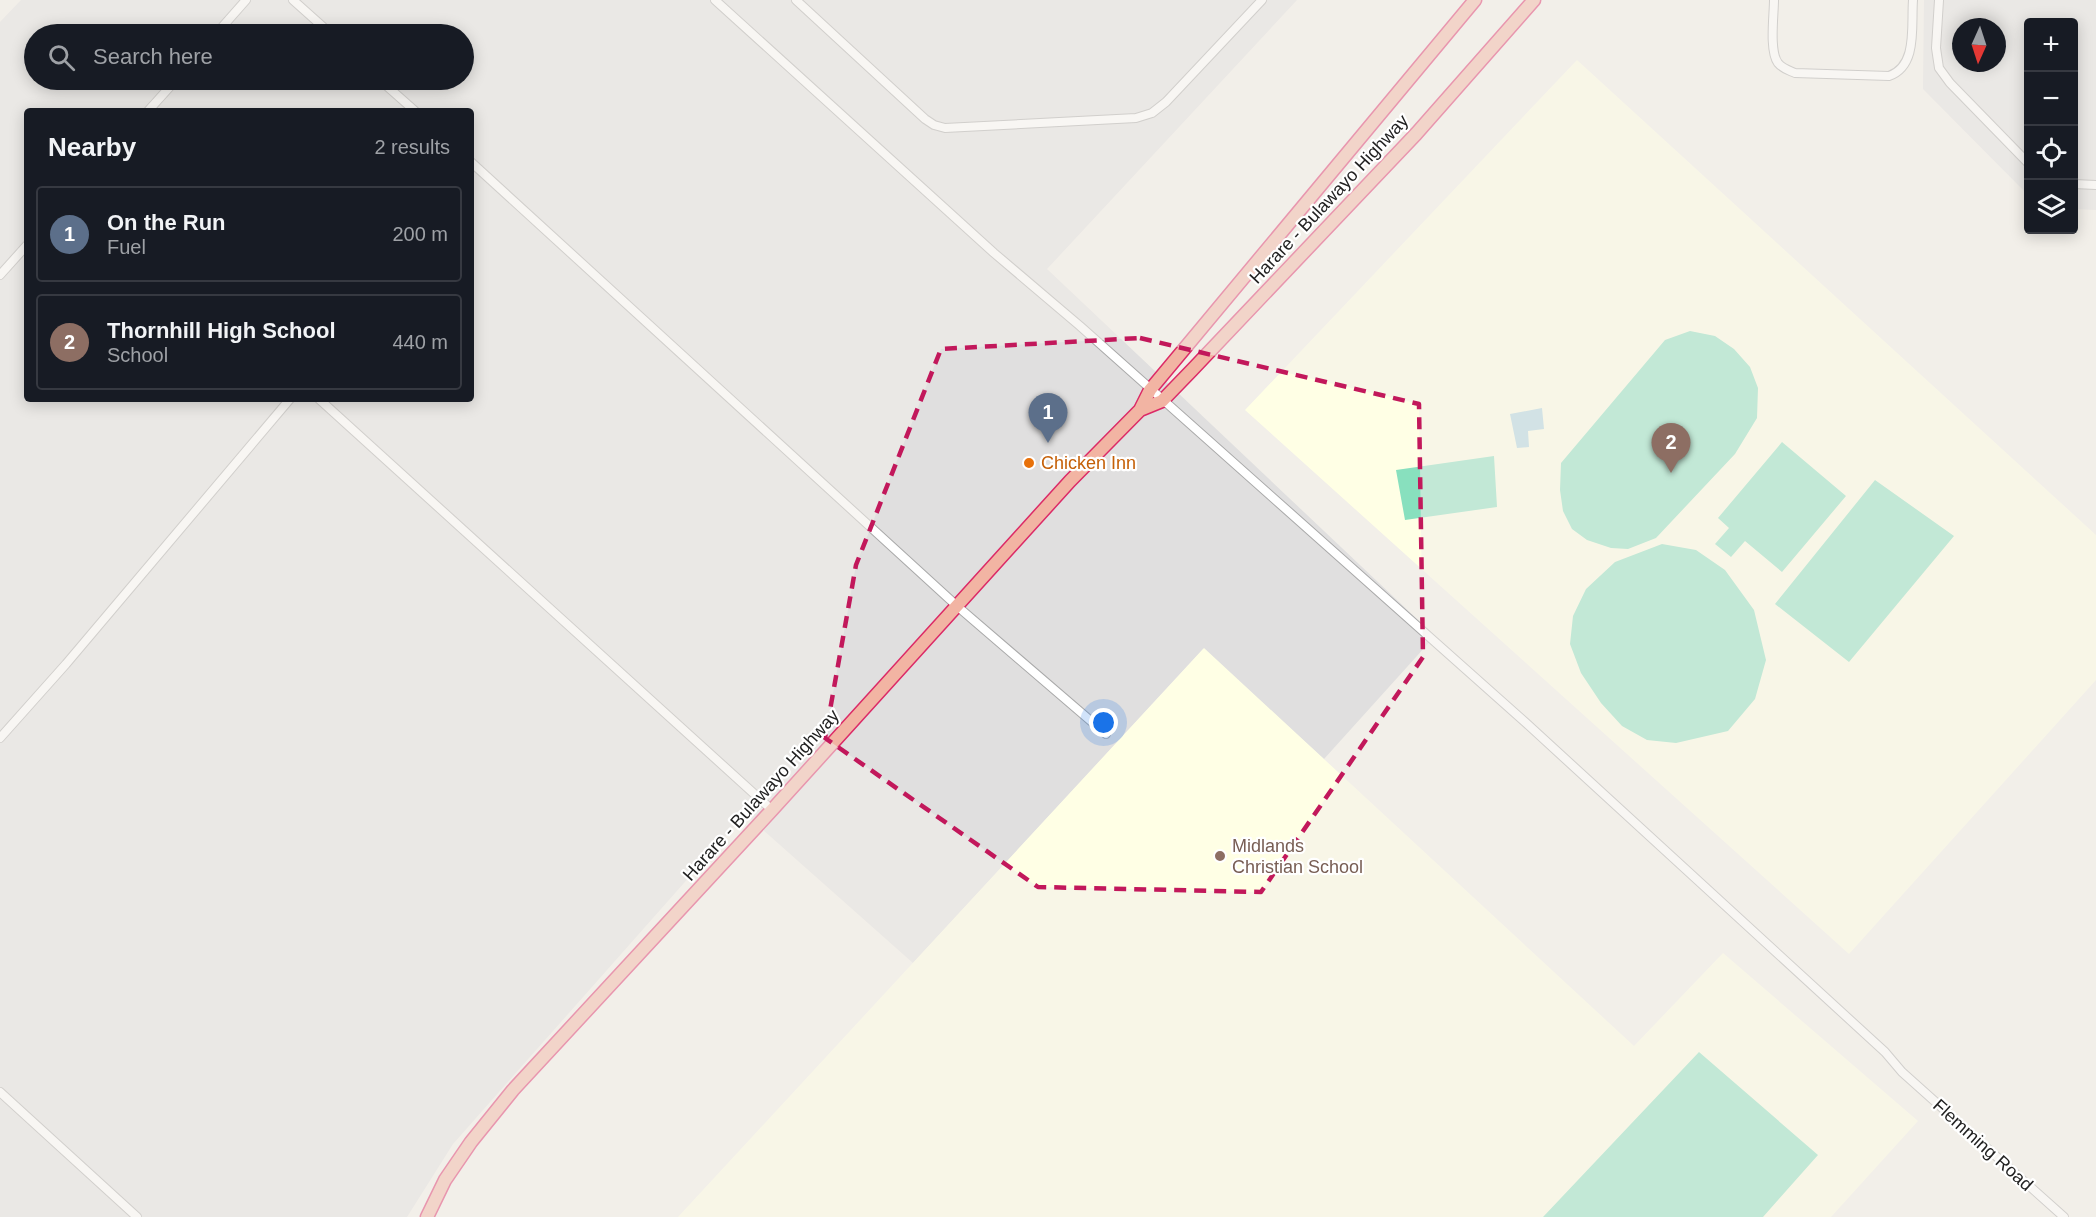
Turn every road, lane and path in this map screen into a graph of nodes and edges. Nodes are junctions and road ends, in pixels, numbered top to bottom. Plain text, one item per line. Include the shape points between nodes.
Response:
1 (246, 0) edge
2 (293, 0) edge
3 (715, 0) edge
4 (731, 0) edge
5 (796, 0) edge
6 (1262, 0) edge
7 (1474, 0) edge
8 (1534, 0) edge
9 (1774, 0) edge
10 (1913, 0) edge
11 (1939, 0) edge
12 (724, 8) junction
13 (225, 24) edge
14 (320, 24) edge
15 (167, 90) edge
16 (391, 90) edge
17 (151, 108) edge
18 (412, 108) edge
19 (2024, 159) edge
20 (474, 165) edge
21 (2078, 184) edge
22 (2096, 185) edge
23 (24, 248) edge
24 (0, 275) edge
25 (1150, 390) junction
26 (1162, 401) junction
27 (287, 402) edge
28 (322, 402) edge
29 (1140, 410) junction
30 (957, 606) junction
31 (1106, 734) dead end
32 (0, 738) edge
33 (772, 810) junction
34 (0, 1092) edge
35 (137, 1217) edge
36 (427, 1217) edge
37 (2064, 1217) edge

1 - 13 street
2 - 14 street
3 - 12 street, Flemming Road
4 - 12 street
5 - 6 street via 925,119 945,128 1136,118 1152,113
7 - 25 highway, Harare - Bulawayo Highway
8 - 26 highway, Harare - Bulawayo Highway via 1416,134
9 - 10 street via 1774,51 1785,69 1795,73 1889,76 1900,72 1910,54
11 - 19 street via 1939,68
12 - 25 street, Flemming Road
15 - 17 street
16 - 18 street
20 - 30 street
21 - 22 street
23 - 24 street
25 - 26 street, Flemming Road
25 - 29 highway, Harare - Bulawayo Highway
26 - 29 highway, Harare - Bulawayo Highway
26 - 37 street, Flemming Road via 1526,722
27 - 32 street
28 - 33 street
29 - 30 highway, Harare - Bulawayo Highway
30 - 31 street
30 - 33 highway, Harare - Bulawayo Highway
33 - 36 highway, Harare - Bulawayo Highway via 513,1090 445,1180
34 - 35 street

